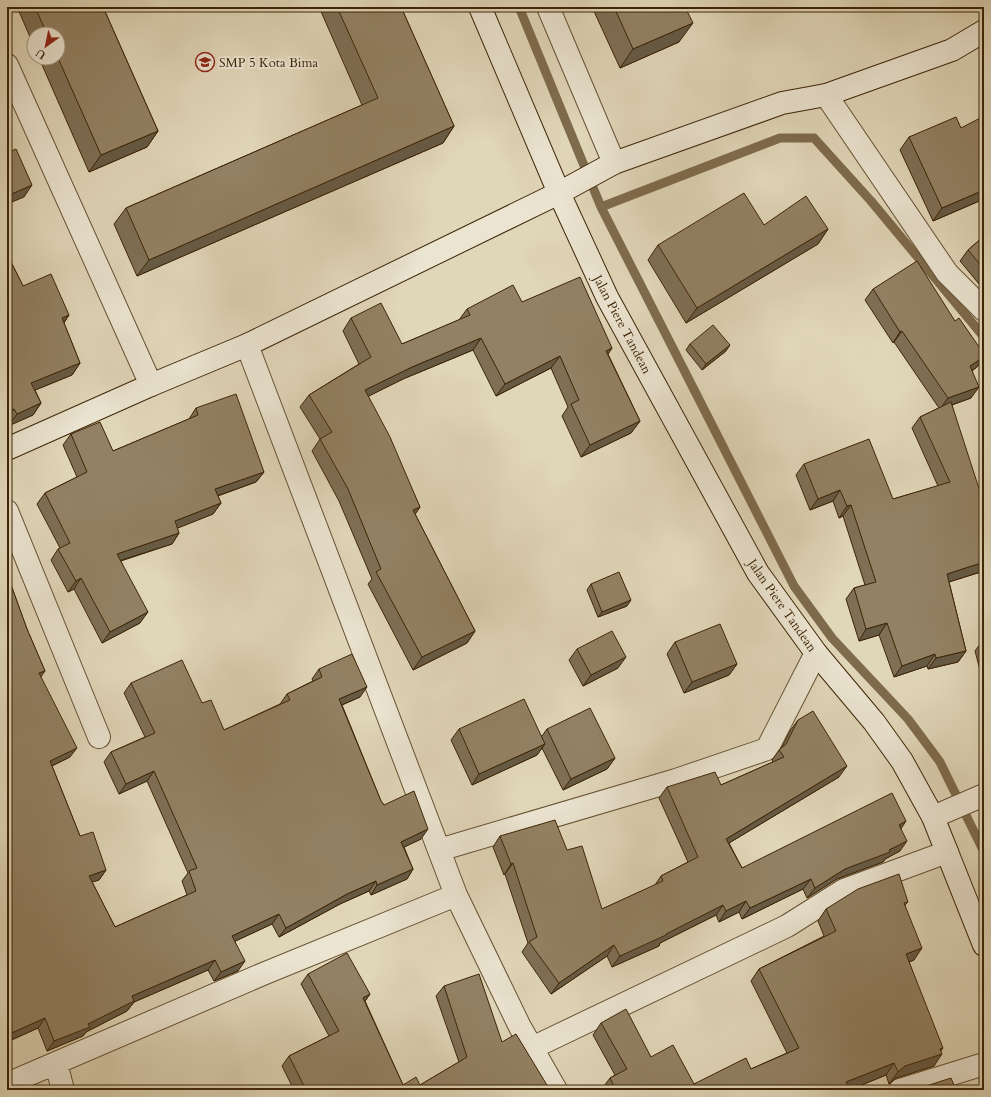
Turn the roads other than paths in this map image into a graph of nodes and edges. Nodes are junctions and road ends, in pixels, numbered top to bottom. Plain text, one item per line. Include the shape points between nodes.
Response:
1 (480, 7) edge
2 (548, 7) edge
3 (984, 31) edge
4 (7, 65) edge
5 (826, 95) junction
6 (609, 167) junction
7 (566, 189) junction
8 (984, 310) edge
9 (247, 345) junction
10 (151, 385) junction
11 (7, 449) edge
12 (7, 511) edge
13 (816, 653) junction
14 (98, 737) dead end
15 (981, 797) edge
16 (939, 814) junction
17 (439, 850) junction
18 (947, 852) junction
19 (456, 895) junction
20 (984, 945) edge
21 (532, 1048) junction
22 (56, 1063) junction
23 (984, 1064) edge
24 (7, 1084) edge
25 (63, 1090) edge
26 (556, 1090) edge
27 (900, 1090) edge

1 - 7 street, Jalan Piere Tandean
2 - 6 street
3 - 5 street via 952,50
4 - 10 street
5 - 6 street via 782,103
5 - 8 street via 947,273
6 - 7 street
7 - 9 street
7 - 13 street, Jalan Piere Tandean via 607,296 758,573
9 - 10 street
9 - 17 street
10 - 11 street
12 - 14 street
13 - 16 street, Jalan Piere Tandean via 874,722
13 - 17 street via 767,749 676,780
15 - 16 street
16 - 18 street, Jalan Piere Tandean
17 - 19 street
18 - 20 street, Jalan Piere Tandean
18 - 21 street via 844,890 787,926
19 - 21 street
19 - 22 street
21 - 26 street
22 - 24 street
22 - 25 street
23 - 27 street

